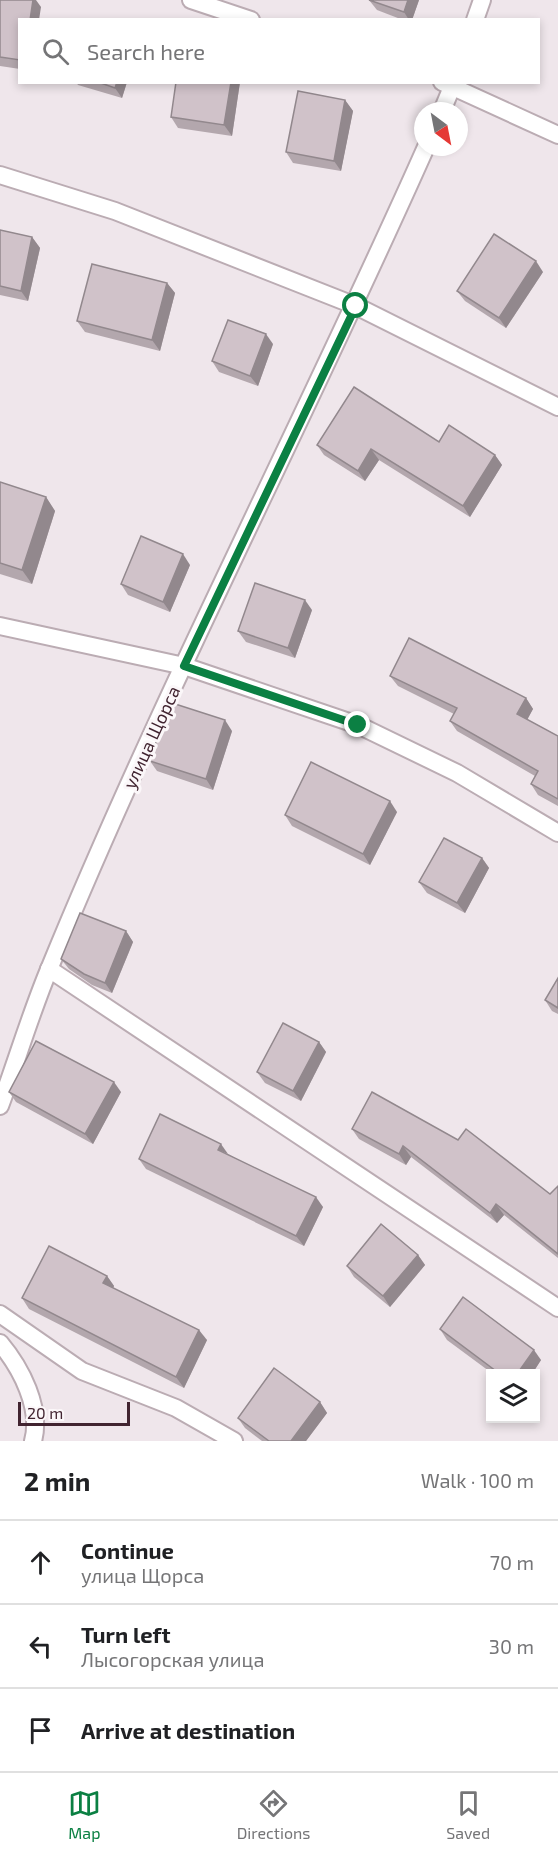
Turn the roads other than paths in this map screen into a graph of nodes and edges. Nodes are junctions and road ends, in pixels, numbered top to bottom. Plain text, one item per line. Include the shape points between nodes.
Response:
1 (191, 0) edge
2 (482, 0) edge
3 (245, 18) edge
4 (476, 18) edge
5 (450, 84) edge
6 (445, 102) edge
7 (558, 135) edge
8 (422, 156) edge
9 (0, 175) edge
10 (356, 306) junction
11 (558, 407) edge
12 (0, 626) edge
13 (184, 666) junction
14 (558, 833) edge
15 (49, 969) junction
16 (0, 1106) edge
17 (558, 1308) edge
18 (0, 1314) edge
19 (0, 1343) edge
20 (33, 1441) edge
21 (234, 1441) edge

1 - 3 street
2 - 4 street
5 - 6 street
5 - 7 street
8 - 10 street, улица Щорса
9 - 10 street via 115,211
10 - 11 street
10 - 13 street, улица Щорса
12 - 13 street
13 - 14 street via 358,725 457,773
13 - 15 street, улица Щорса
15 - 16 street, улица Щорса
15 - 17 street
18 - 21 street via 82,1371 176,1408
19 - 20 street via 28,1387

